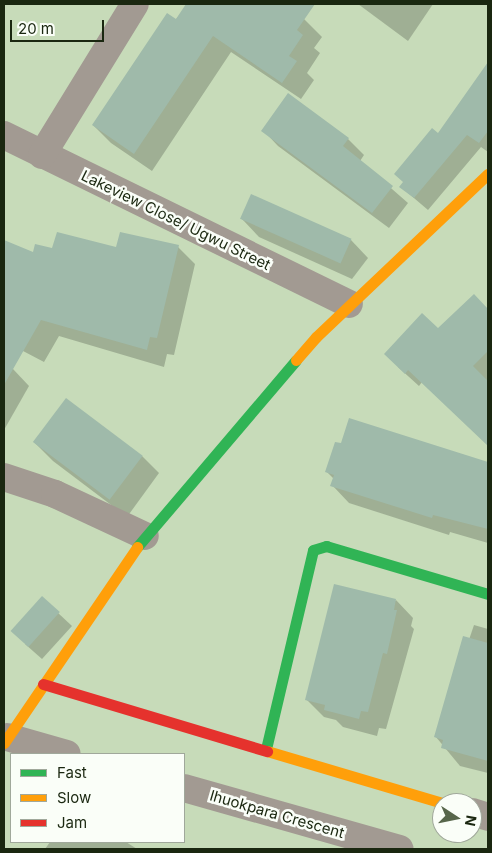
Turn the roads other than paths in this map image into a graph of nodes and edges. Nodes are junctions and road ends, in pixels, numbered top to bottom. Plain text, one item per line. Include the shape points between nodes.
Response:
1 (135, 4) edge
2 (4, 135) edge
3 (42, 155) junction
4 (488, 174) edge
5 (349, 304) junction
6 (4, 477) edge
7 (145, 536) junction
8 (488, 594) edge
9 (43, 684) junction
10 (6, 740) edge
11 (266, 749) junction
12 (63, 753) edge
13 (185, 788) edge
14 (432, 800) edge
15 (400, 849) edge

1 - 3 street
2 - 3 street, Lakeview Close/ Ugwu Street
3 - 5 street, Lakeview Close/ Ugwu Street
4 - 5 street
5 - 7 street via 316,336
6 - 7 street via 55,494
7 - 9 street
8 - 11 street via 326,546 313,550
9 - 10 street
9 - 11 street
10 - 12 street
11 - 14 street
13 - 15 street, Ihuokpara Crescent

